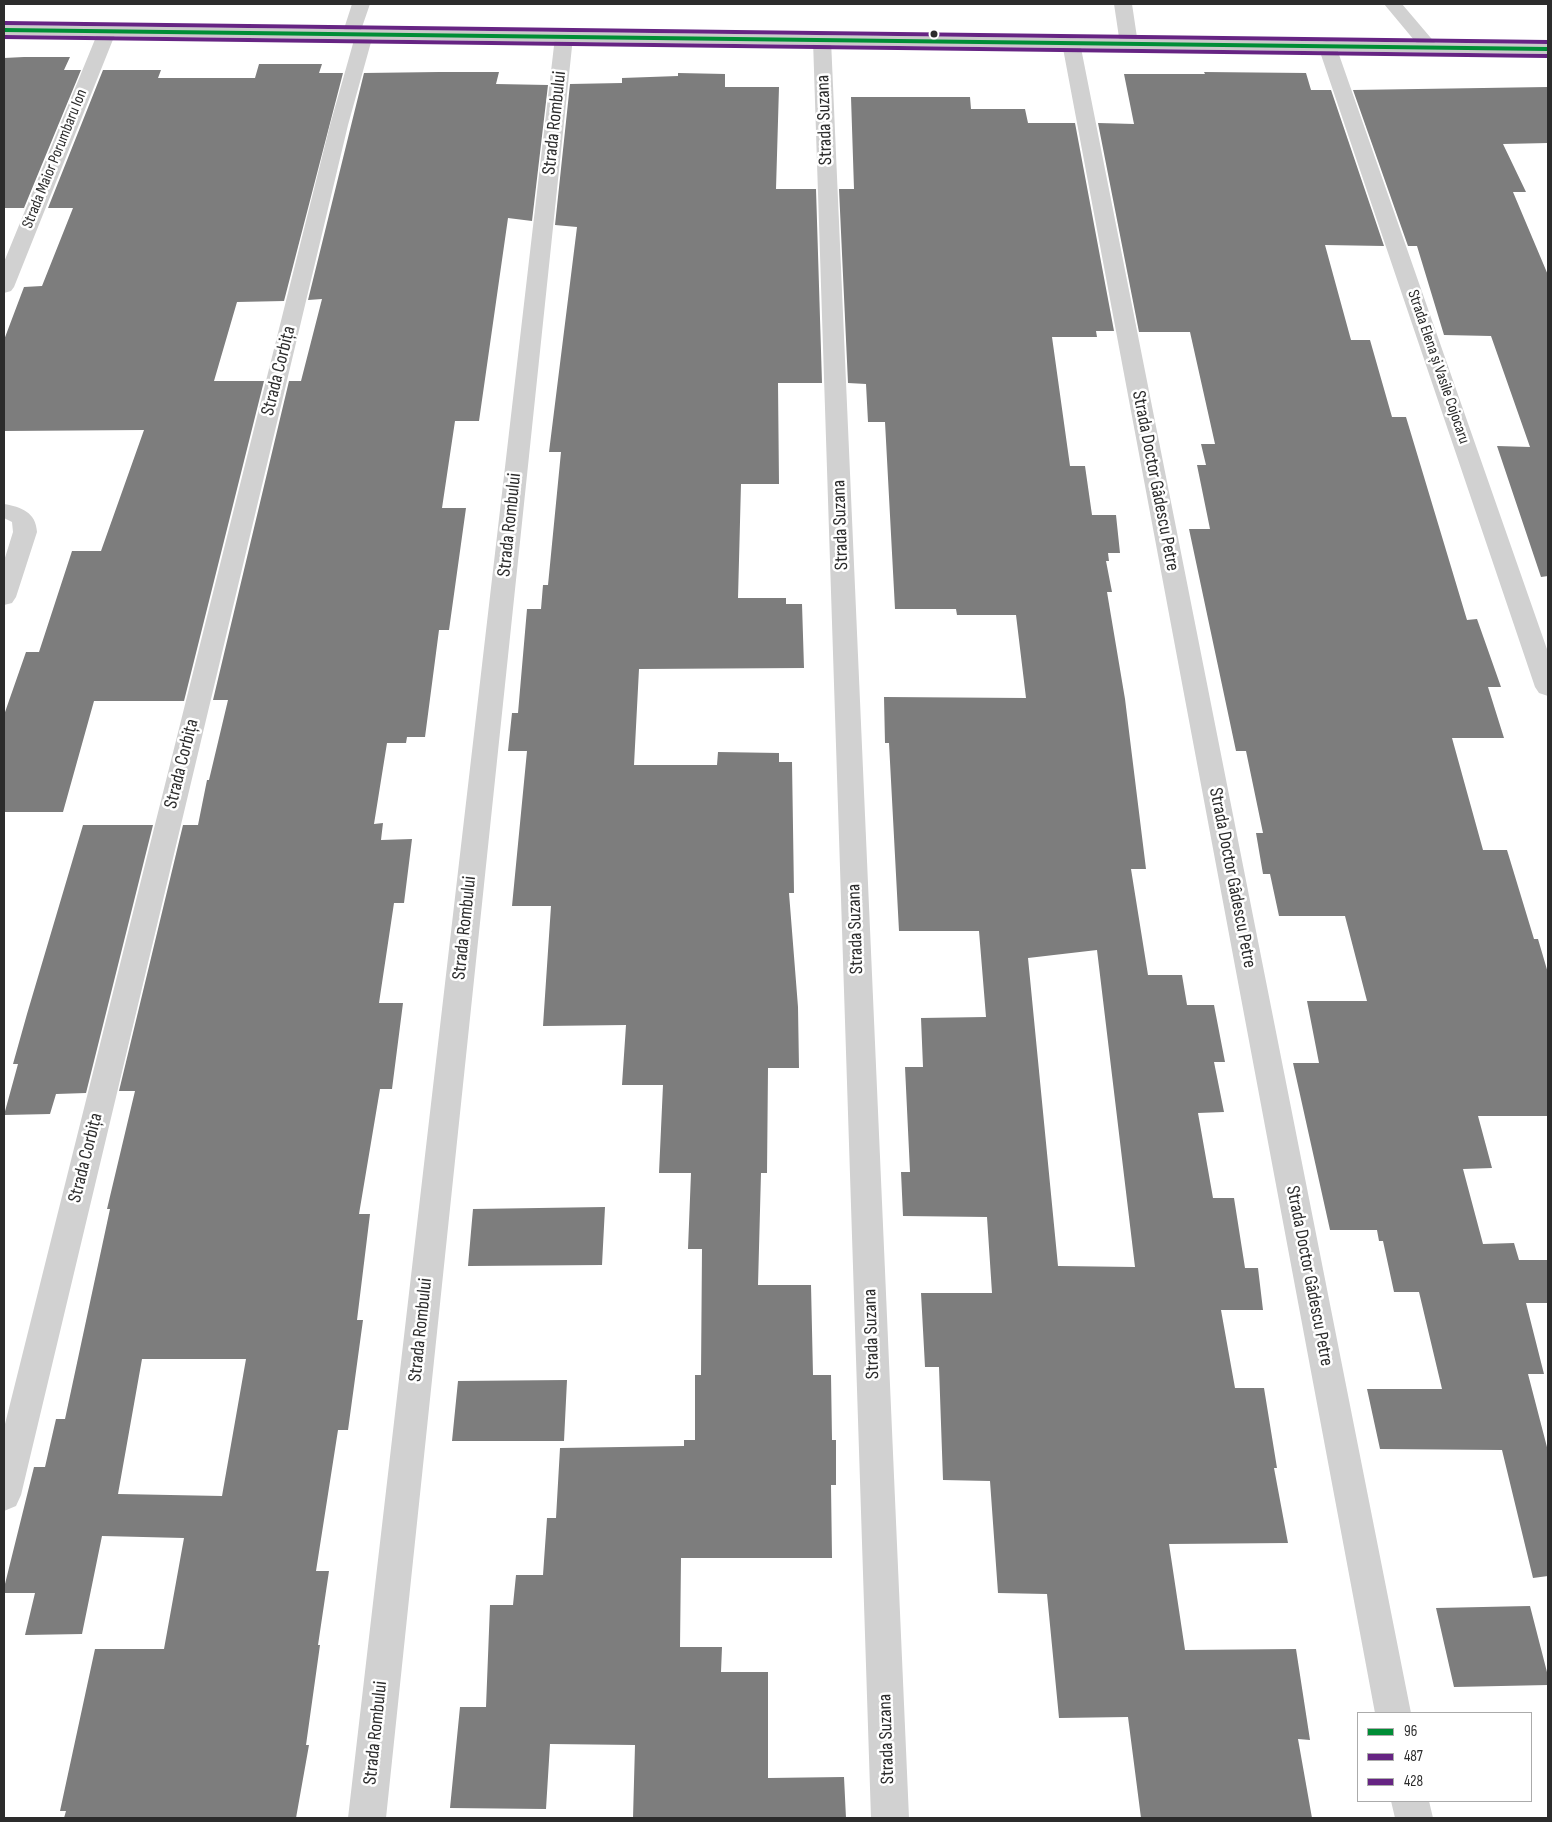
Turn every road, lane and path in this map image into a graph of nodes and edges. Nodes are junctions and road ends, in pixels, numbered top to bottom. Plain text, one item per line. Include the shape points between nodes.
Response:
1 (361, 4) edge
2 (1123, 4) edge
3 (1393, 4) edge
4 (4, 30) edge
5 (107, 32) junction
6 (358, 35) junction
7 (564, 37) junction
8 (822, 40) junction
9 (1071, 44) junction
10 (1129, 44) junction
11 (1327, 46) junction
12 (1430, 48) junction
13 (1548, 49) edge
14 (4, 287) edge
15 (4, 511) edge
16 (4, 597) edge
17 (1548, 688) edge
18 (4, 1495) edge
19 (1394, 1712) edge
20 (1410, 1802) edge
21 (367, 1818) edge
22 (890, 1818) edge
23 (1414, 1818) edge

1 - 6 street, Strada Corbița
2 - 10 street
3 - 12 street
4 - 5 main road
5 - 6 main road
5 - 14 street, Strada Maior Porumbaru Ion
6 - 7 main road
6 - 18 street, Strada Corbița via 339,125
7 - 8 main road
7 - 21 street, Strada Rombului
8 - 9 main road
8 - 22 street, Strada Suzana
9 - 10 main road
9 - 19 street, Strada Doctor Gâdescu Petre
10 - 11 main road
11 - 12 main road
11 - 17 street, Strada Elena și Vasile Cojocaru
12 - 13 main road
15 - 16 street via 16,512 22,517 25,532
20 - 23 street

